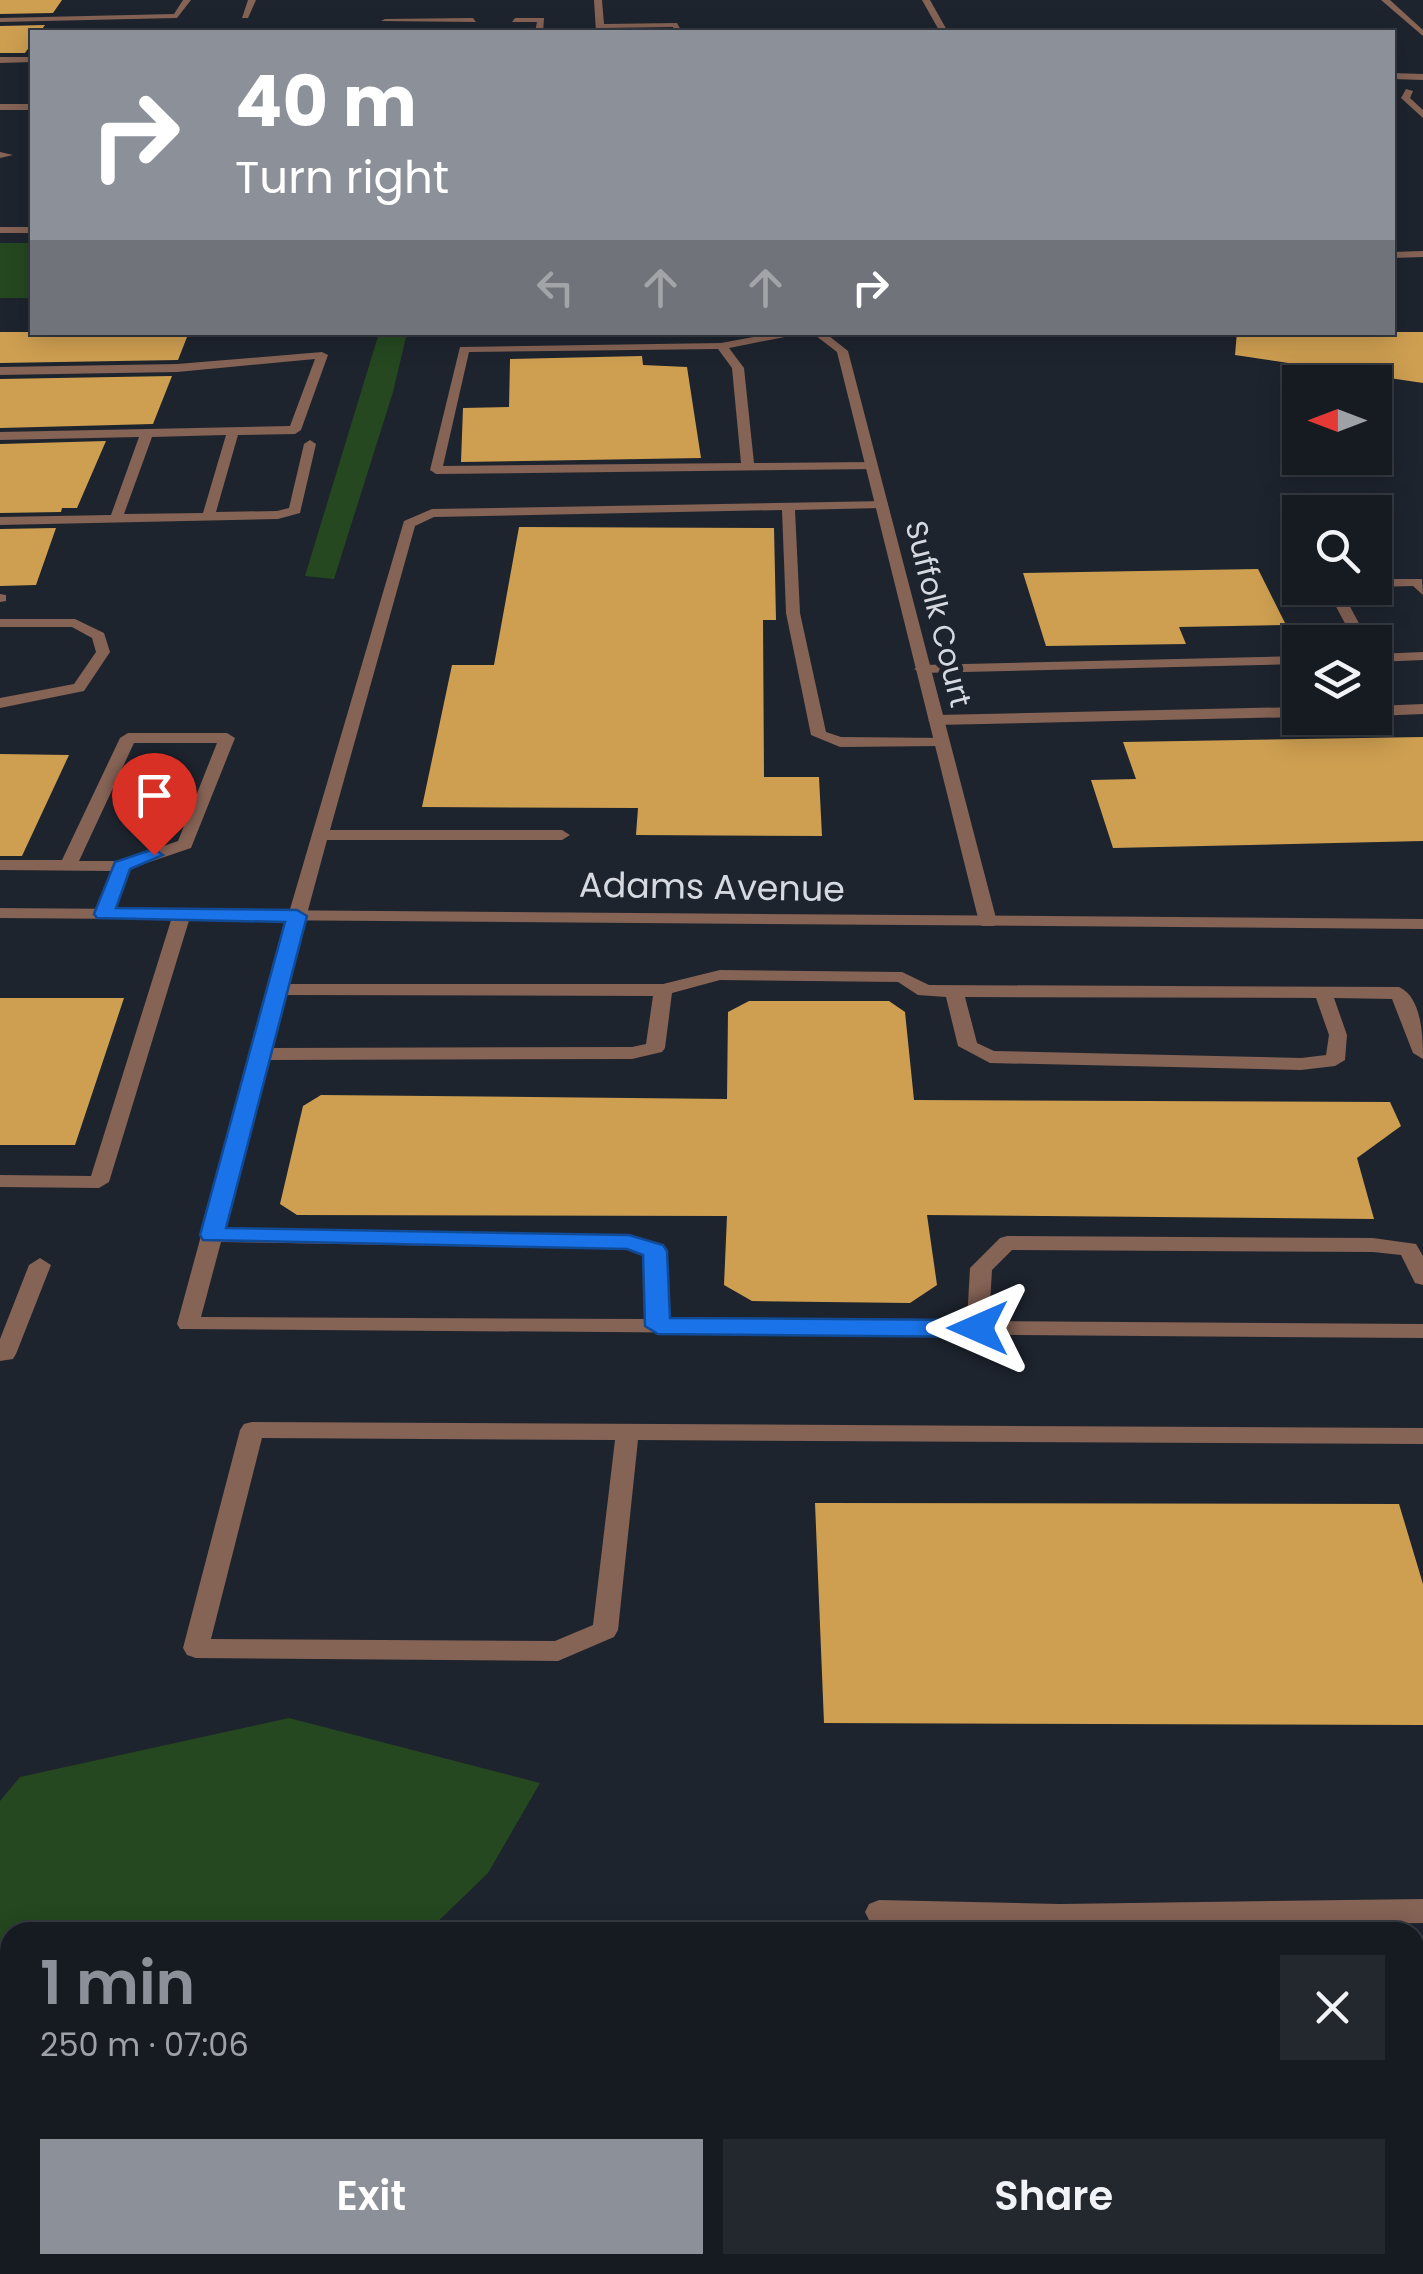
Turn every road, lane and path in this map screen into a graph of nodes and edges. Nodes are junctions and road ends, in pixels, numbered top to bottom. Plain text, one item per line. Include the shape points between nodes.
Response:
1 (186, 0) edge
2 (252, 0) edge
3 (598, 0) edge
4 (926, 0) edge
5 (1385, 0) edge
6 (244, 16) dead end
7 (473, 20) dead end
8 (515, 20) dead end
9 (0, 22) edge
10 (600, 29) edge
11 (99, 30) edge
12 (383, 30) edge
13 (539, 30) edge
14 (678, 30) edge
15 (943, 30) edge
16 (1423, 33) edge
17 (0, 60) edge
18 (30, 60) edge
19 (1395, 76) edge
20 (1423, 77) edge
21 (1395, 91) edge
22 (1409, 91) junction
23 (1423, 91) edge
24 (0, 107) edge
25 (30, 107) edge
26 (1423, 115) edge
27 (30, 228) edge
28 (0, 230) edge
29 (1423, 254) edge
30 (1395, 255) edge
31 (787, 335) edge
32 (820, 335) edge
33 (721, 346) junction
34 (0, 371) edge
35 (233, 432) junction
36 (147, 433) junction
37 (0, 436) edge
38 (310, 444) dead end
39 (872, 466) junction
40 (748, 467) junction
41 (881, 504) junction
42 (788, 506) junction
43 (208, 517) junction
44 (116, 519) junction
45 (0, 522) edge
46 (1392, 583) edge
47 (1423, 591) edge
48 (0, 623) edge
49 (1423, 656) edge
50 (1392, 657) edge
51 (1282, 660) edge
52 (921, 669) junction
53 (0, 703) edge
54 (1392, 710) edge
55 (1423, 710) edge
56 (1282, 712) edge
57 (936, 720) junction
58 (942, 741) junction
59 (320, 835) junction
60 (562, 835) dead end
61 (0, 865) edge
62 (68, 866) junction
63 (122, 866) junction
64 (0, 913) edge
65 (104, 914) junction
66 (182, 914) junction
67 (297, 916) junction
68 (988, 922) junction
69 (1423, 924) edge
70 (277, 989) junction
71 (663, 990) junction
72 (954, 991) junction
73 (1323, 992) junction
74 (1423, 1052) edge
75 (260, 1054) junction
76 (0, 1181) edge
77 (212, 1235) junction
78 (40, 1264) dead end
79 (1423, 1278) edge
80 (658, 1326) junction
81 (978, 1328) junction
82 (1423, 1331) edge
83 (0, 1354) edge
84 (628, 1430) junction
85 (1423, 1436) edge
86 (1423, 1911) edge
87 (879, 1912) dead end

1 - 9 street via 177,16
2 - 6 street
3 - 10 street
4 - 15 street
5 - 16 street
7 - 12 street via 385,16
8 - 13 street via 541,20
9 - 11 street
10 - 14 street
17 - 18 street
19 - 20 street
21 - 22 street
22 - 23 street
22 - 26 street via 1405,98
24 - 25 street
27 - 28 street
29 - 30 street
31 - 33 street
32 - 39 street, Suffolk Court via 842,352
33 - 40 street via 738,368
33 - 40 street via 464,349 436,470
34 - 35 street via 178,368 322,355 295,430
35 - 36 street
35 - 43 street
36 - 37 street
36 - 44 street
38 - 43 street via 295,510
39 - 40 street
39 - 41 street, Suffolk Court
41 - 42 street
41 - 52 street, Suffolk Court
42 - 58 street via 793,613 819,734 840,742
42 - 59 street via 432,514 408,524
43 - 44 street
44 - 45 street
46 - 47 street via 1417,582
48 - 53 street via 75,623 99,636 103,652 79,688
49 - 50 street
51 - 52 street
52 - 57 street, Suffolk Court
54 - 55 street
56 - 57 street
57 - 58 street, Suffolk Court
58 - 68 street, Suffolk Court
59 - 60 street
59 - 67 street
61 - 62 street
62 - 63 street
62 - 63 street via 128,738 227,738 185,844
63 - 65 street
64 - 65 street, Adams Avenue
65 - 66 street, Adams Avenue
66 - 67 street, Adams Avenue
66 - 76 street via 98,1182
67 - 68 street, Adams Avenue
67 - 70 street
68 - 69 street, Adams Avenue
70 - 71 street
70 - 75 street
71 - 72 street via 738,975 902,977 924,991
71 - 75 street via 655,1048 632,1054
72 - 73 street
72 - 73 street via 968,1046 990,1057 1300,1064 1335,1060 1338,1034
73 - 74 street via 1399,993
75 - 77 street
77 - 80 street via 629,1242 655,1251
77 - 80 street via 188,1324
78 - 83 street
79 - 81 street via 1409,1249 1373,1244 1007,1243 980,1268
80 - 81 street
81 - 82 street
84 - 84 street via 252,1430 196,1648 558,1651 605,1630
84 - 85 street
86 - 87 street

